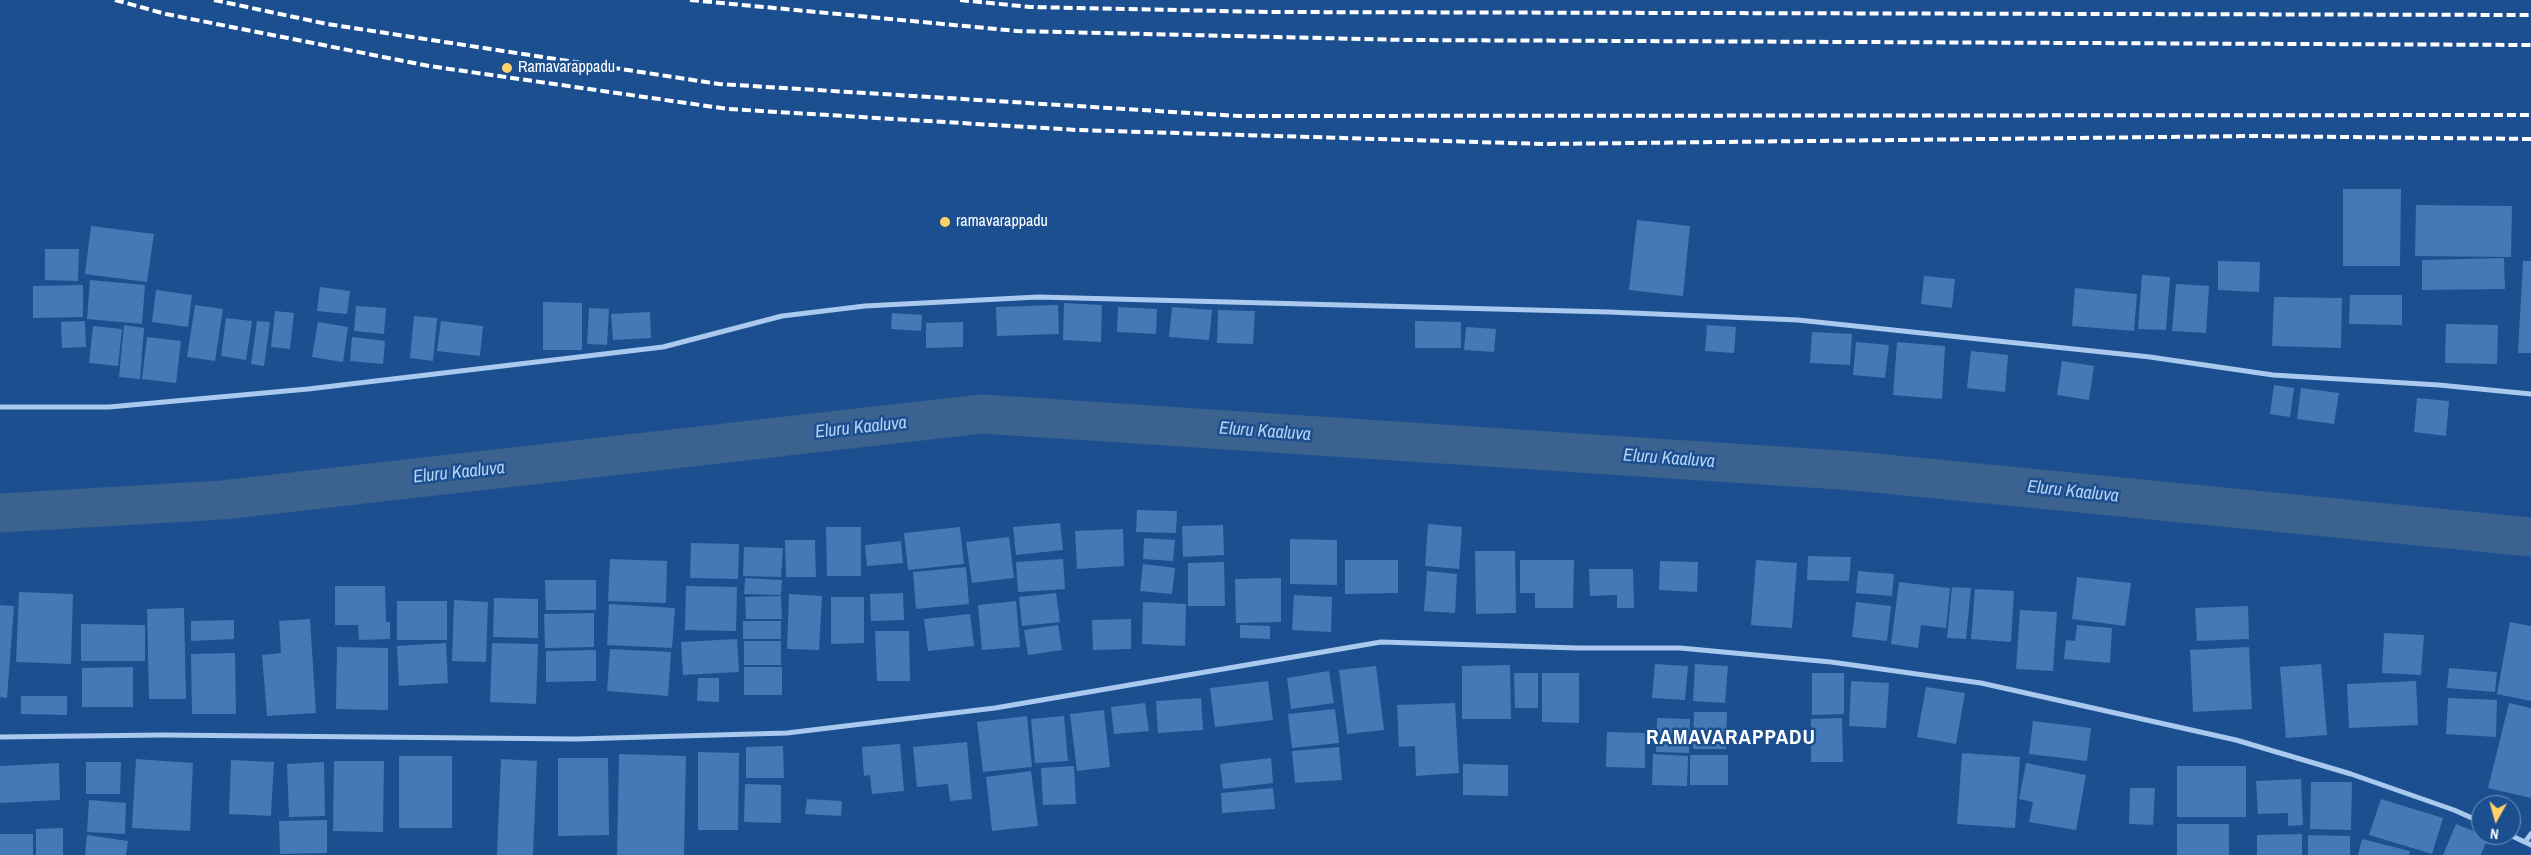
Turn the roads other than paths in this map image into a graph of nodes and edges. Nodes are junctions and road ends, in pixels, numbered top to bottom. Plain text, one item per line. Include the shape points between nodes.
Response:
1 (2531, 394) edge
2 (0, 407) edge
3 (0, 737) edge
4 (2471, 818) edge
5 (2531, 834) edge
6 (2521, 840) edge
7 (2524, 842) junction
8 (2531, 845) edge

1 - 2 street via 2439,384 2273,375 2150,357 1798,320 1038,297 865,306 782,316 663,347 308,389 109,406
3 - 4 street via 162,735 576,739 787,733 995,708 1381,642 1680,648 1831,662 1990,685 2236,740 2351,774
5 - 7 street
6 - 7 street
7 - 8 street

